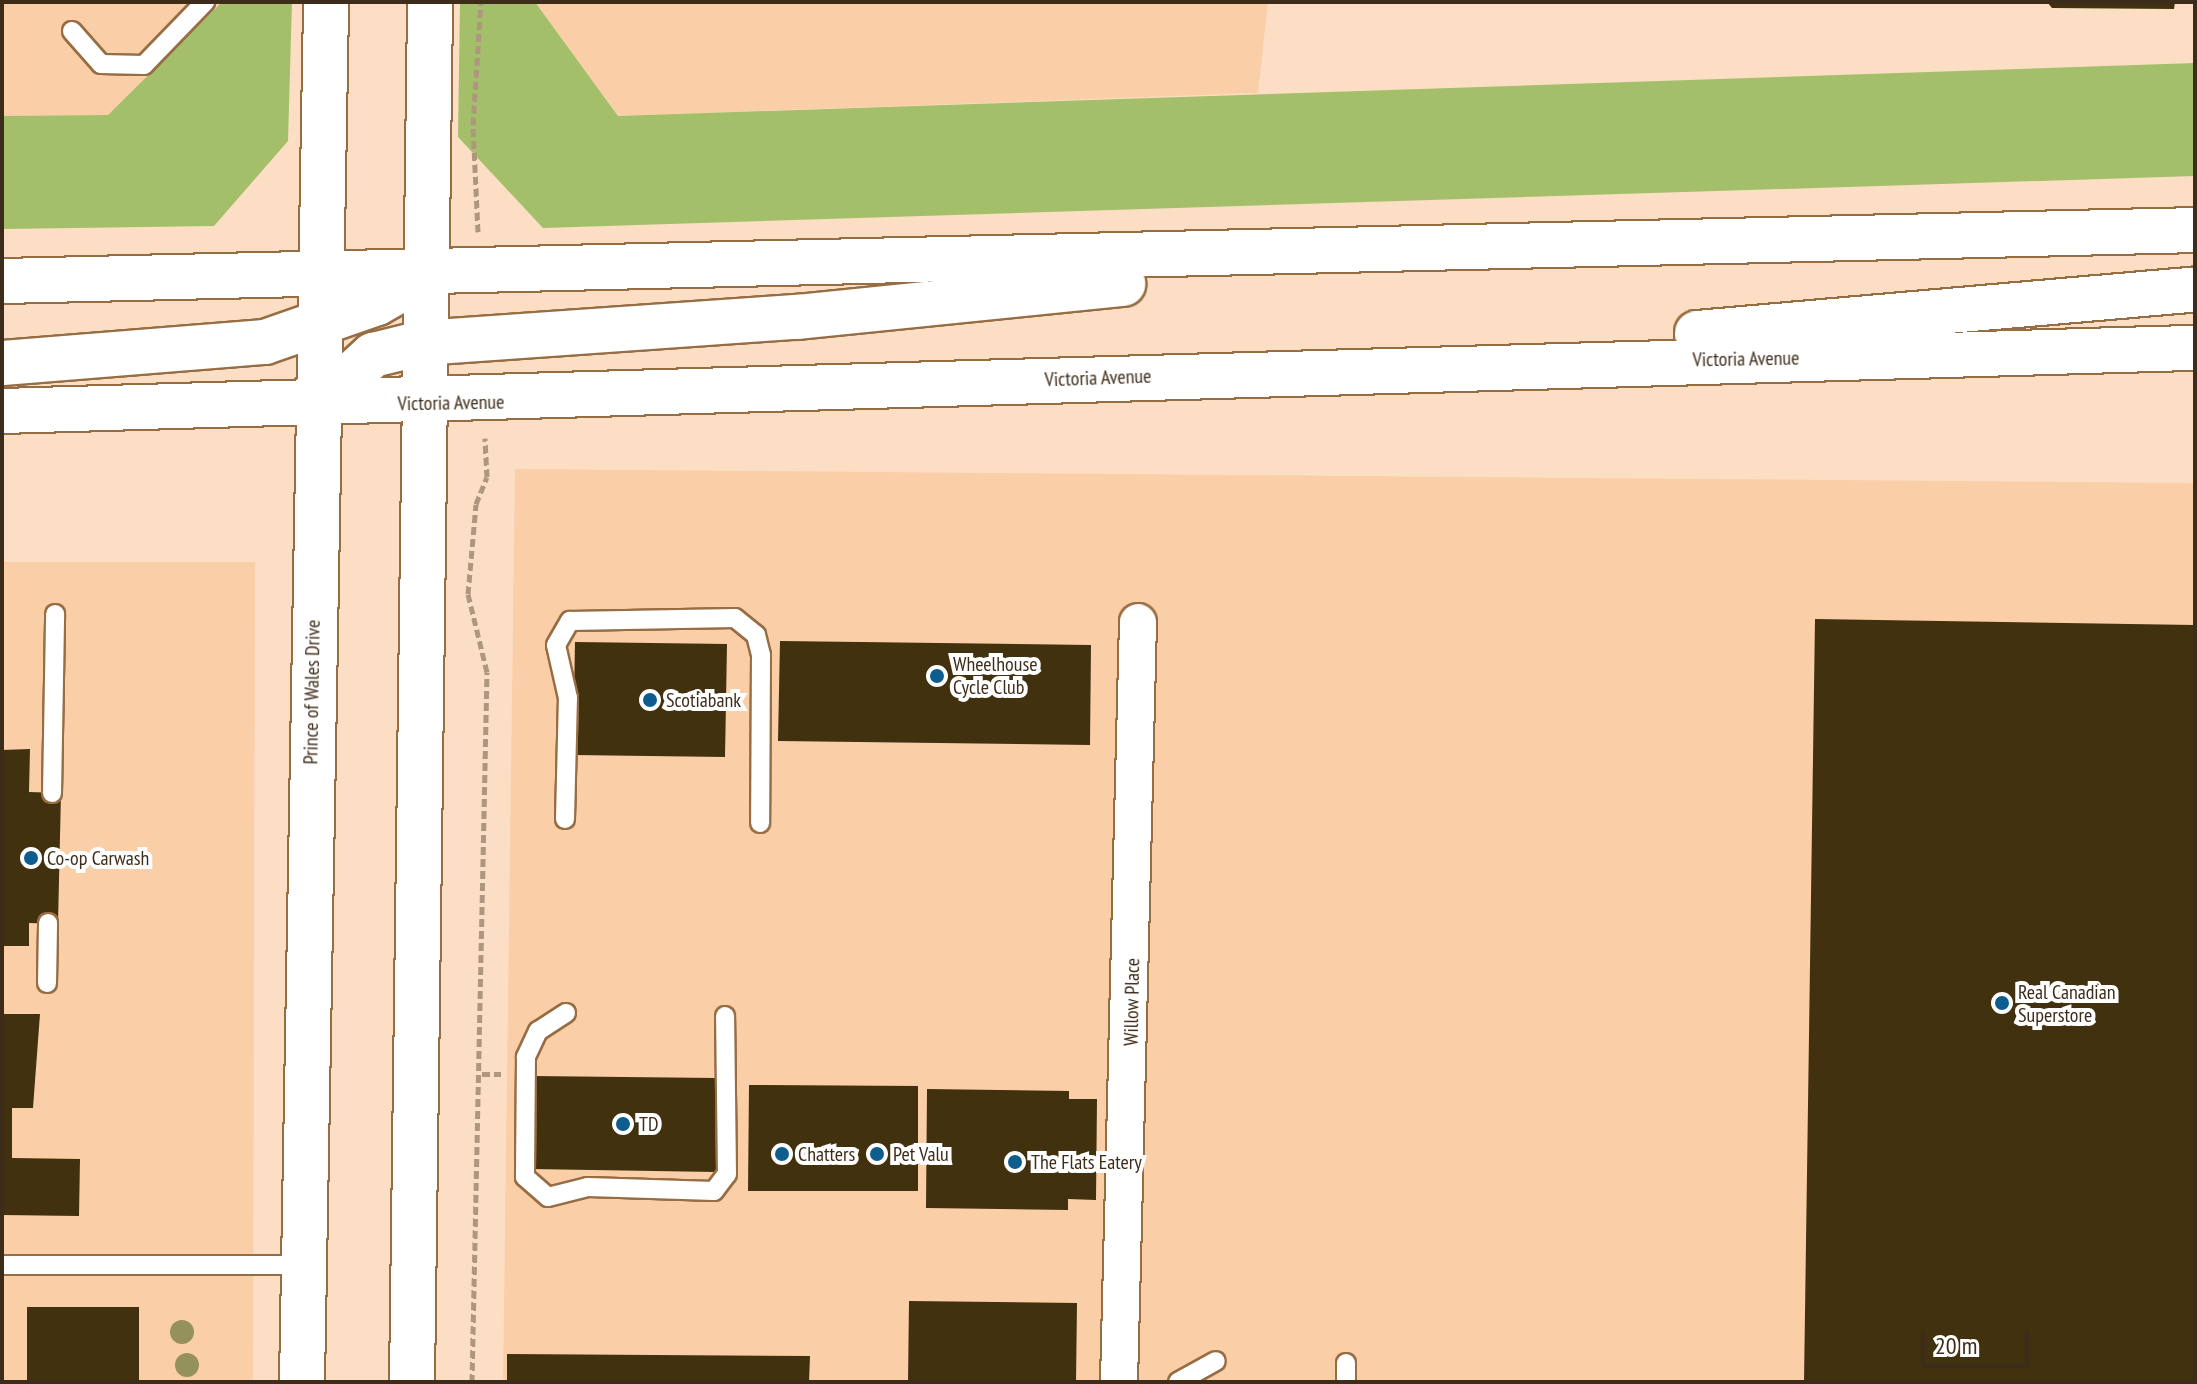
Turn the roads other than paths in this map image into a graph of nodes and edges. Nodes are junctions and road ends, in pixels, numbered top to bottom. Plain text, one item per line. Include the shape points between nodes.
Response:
1 (205, 2) edge
2 (326, 2) edge
3 (430, 2) edge
4 (72, 31) dead end
5 (2195, 230) edge
6 (1474, 249) junction
7 (318, 276) junction
8 (425, 276) junction
9 (2, 281) edge
10 (2195, 289) edge
11 (318, 328) junction
12 (422, 343) junction
13 (2195, 348) edge
14 (2, 363) edge
15 (1365, 367) junction
16 (420, 404) junction
17 (317, 406) junction
18 (2, 411) edge
19 (55, 614) dead end
20 (1138, 622) dead end
21 (52, 793) dead end
22 (565, 819) dead end
23 (760, 823) dead end
24 (48, 923) dead end
25 (47, 983) dead end
26 (566, 1013) dead end
27 (725, 1016) dead end
28 (2, 1265) edge
29 (302, 1265) junction
30 (1216, 1361) dead end
31 (302, 1382) edge
32 (412, 1382) edge
33 (1119, 1382) edge
34 (1178, 1382) edge

1 - 4 lane via 144,65 101,64
2 - 7 main road, Prince of Wales Drive
3 - 8 main road
5 - 6 main road
6 - 8 main road
6 - 12 main road via 798,317
7 - 8 main road
7 - 9 main road
7 - 11 main road, Prince of Wales Drive
8 - 11 main road
8 - 12 main road
10 - 15 main road
11 - 14 main road via 265,342
11 - 17 main road, Prince of Wales Drive
12 - 16 main road
12 - 17 main road via 373,355
13 - 15 main road, Victoria Avenue
15 - 16 main road, Victoria Avenue
16 - 17 main road, Victoria Avenue
16 - 32 main road
17 - 18 main road, Victoria Avenue
17 - 29 main road, Prince of Wales Drive
19 - 21 lane
20 - 33 street, Willow Place
22 - 23 lane via 568,698 556,645 570,621 735,618 756,635 761,655
24 - 25 lane
26 - 27 lane via 538,1031 526,1057 525,1177 548,1197 588,1187 714,1191 727,1174
28 - 29 lane
29 - 31 main road, Prince of Wales Drive
30 - 34 lane

